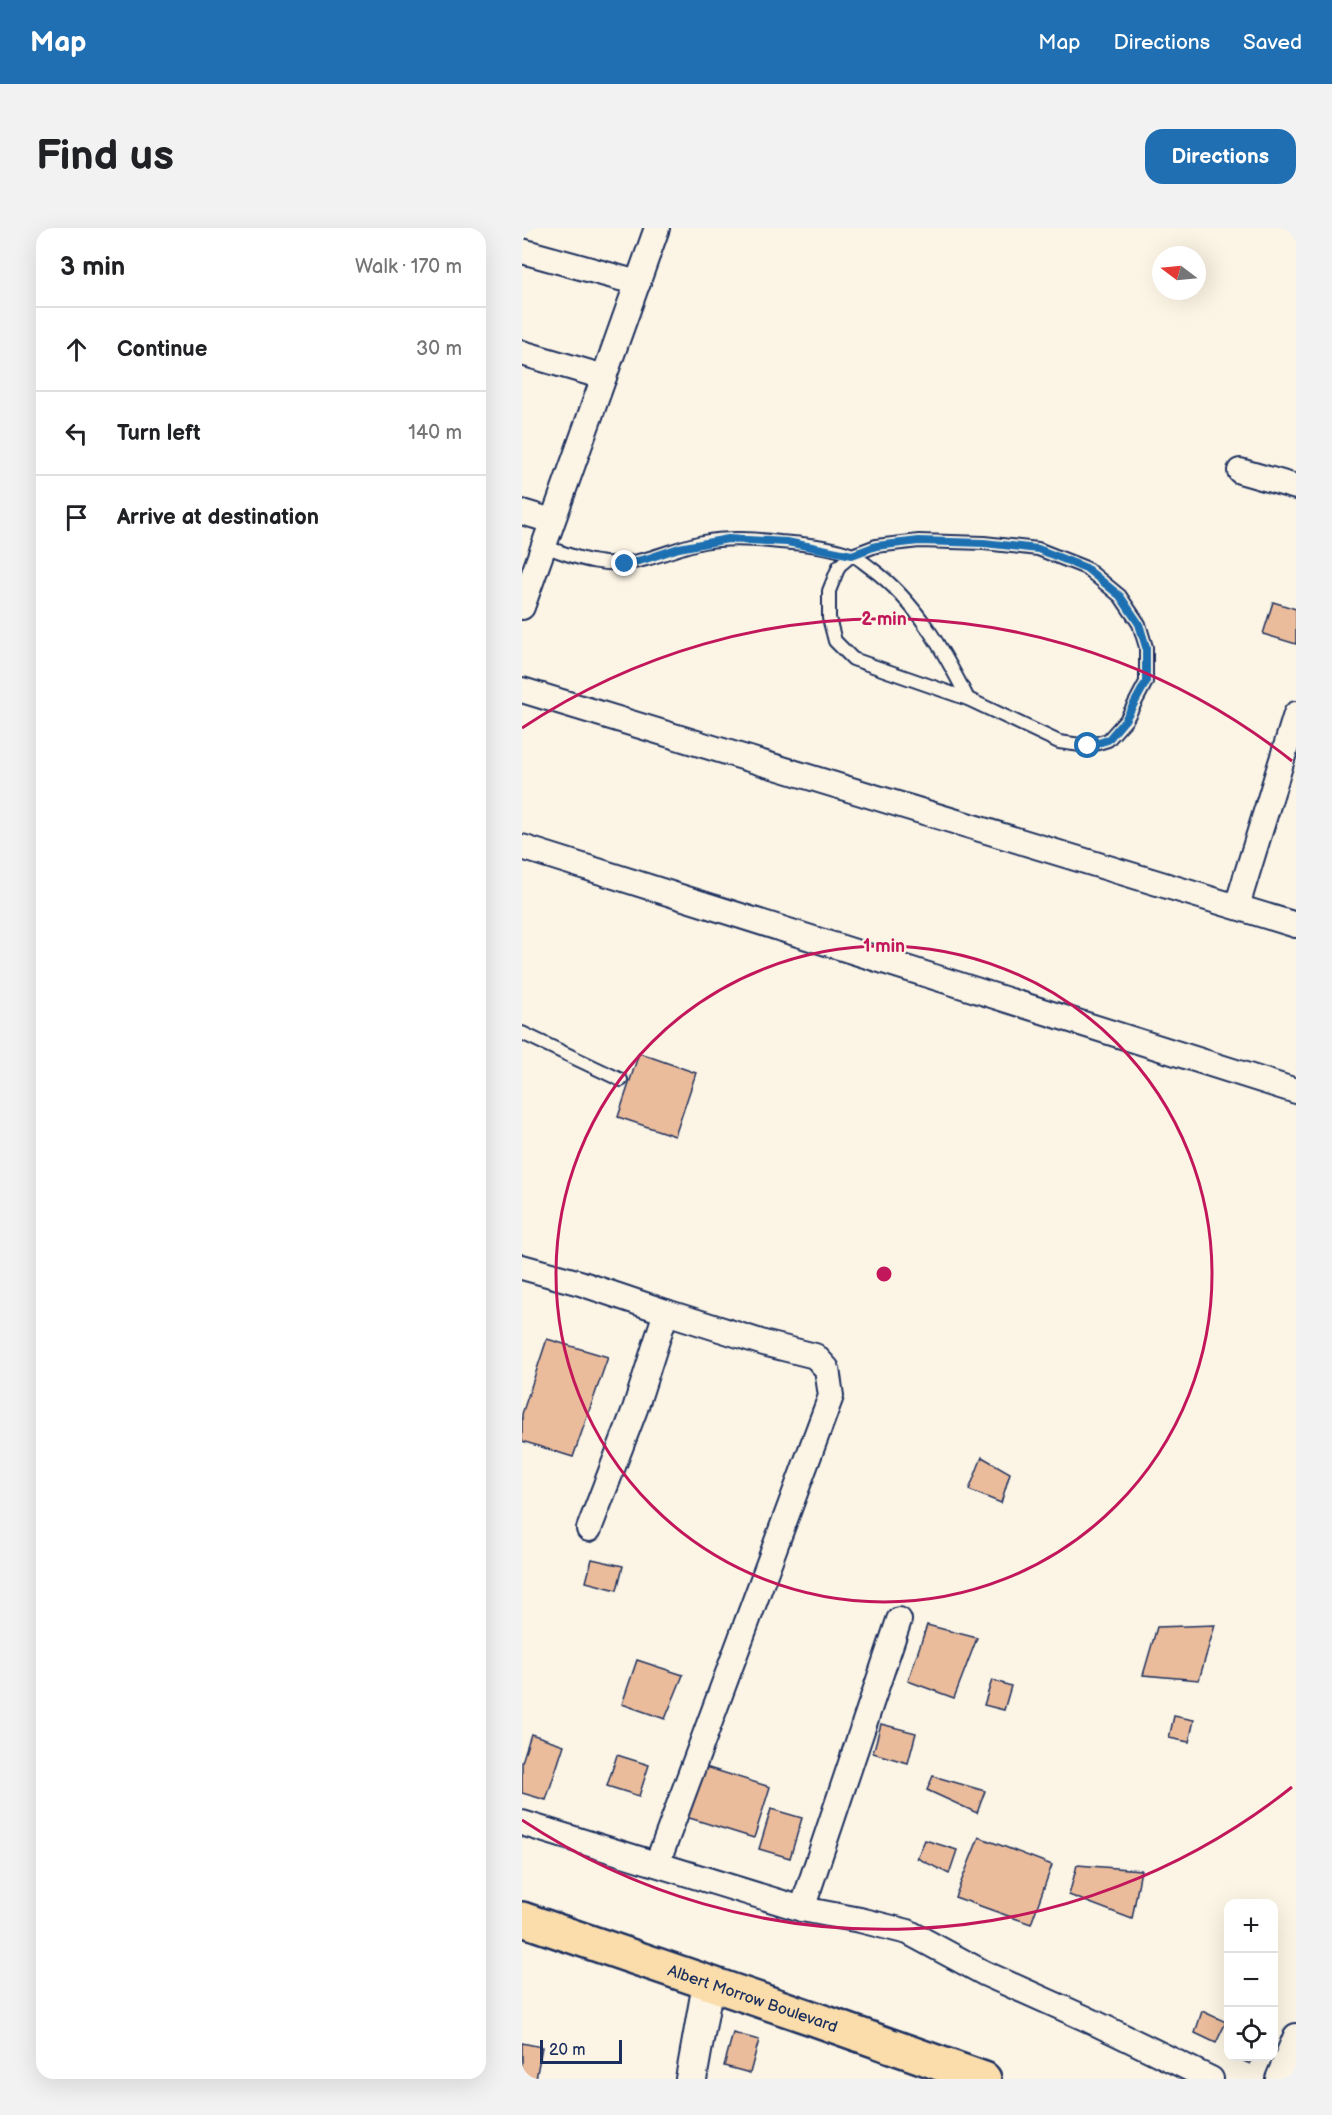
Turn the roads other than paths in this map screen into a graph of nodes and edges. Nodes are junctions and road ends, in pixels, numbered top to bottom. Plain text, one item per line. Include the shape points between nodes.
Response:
1 (657, 228) edge
2 (522, 251) edge
3 (638, 283) junction
4 (522, 353) edge
5 (604, 377) junction
6 (1240, 471) dead end
7 (1296, 487) edge
8 (522, 512) edge
9 (552, 521) junction
10 (544, 546) junction
11 (852, 555) junction
12 (522, 608) edge
13 (522, 690) edge
14 (968, 699) junction
15 (1296, 714) edge
16 (522, 847) edge
17 (1237, 906) junction
18 (1296, 925) edge
19 (522, 1033) edge
20 (621, 1080) dead end
21 (1296, 1091) edge
22 (522, 1267) edge
23 (666, 1312) junction
24 (589, 1529) dead end
25 (899, 1620) dead end
26 (522, 1823) edge
27 (657, 1864) junction
28 (802, 1909) junction
29 (522, 1919) edge
30 (708, 1984) junction
31 (1296, 2036) edge
32 (691, 2079) edge
33 (984, 2079) edge
34 (1211, 2079) edge
35 (1278, 2079) edge

1 - 3 street
2 - 3 street
3 - 5 street
4 - 5 street
5 - 9 street
6 - 7 street
8 - 9 street
9 - 10 street
10 - 11 lane via 600,564 625,564 728,539 787,542
10 - 12 street
11 - 14 lane via 890,582 918,615 944,652
11 - 14 lane via 839,566 829,591 829,618 836,641 853,659
11 - 14 lane via 876,546 919,541 1038,549 1086,568 1120,596 1139,624 1146,647 1146,682 1125,720 1108,740 1088,746 1059,742
13 - 17 street
15 - 17 street
16 - 21 street
17 - 18 street
19 - 20 lane
22 - 23 street
23 - 24 street via 635,1409
23 - 27 street via 815,1356 827,1369 831,1396
25 - 28 street
26 - 27 street
27 - 28 street
28 - 34 street via 908,1932 965,1964
29 - 30 main road, Albert Morrow Boulevard
30 - 32 street
30 - 33 main road, Albert Morrow Boulevard
31 - 35 street

